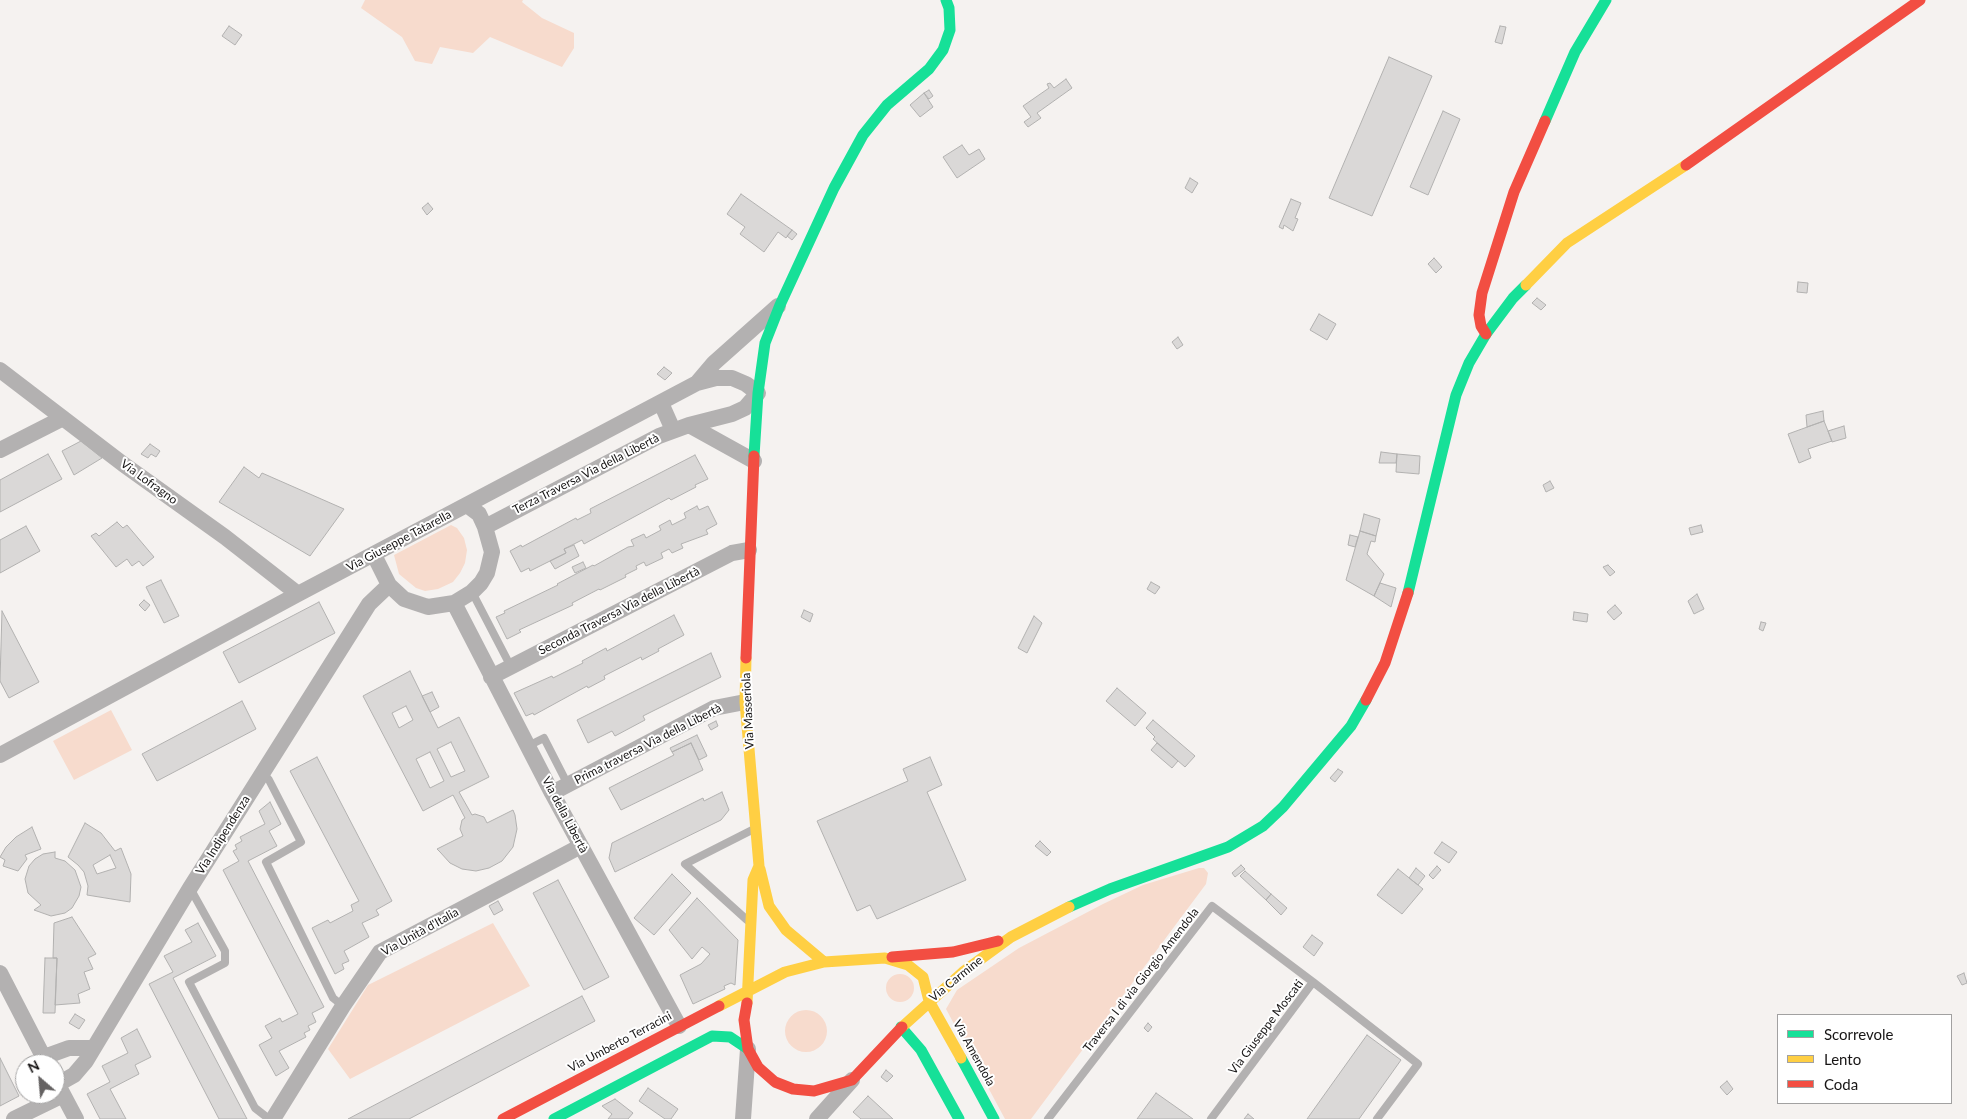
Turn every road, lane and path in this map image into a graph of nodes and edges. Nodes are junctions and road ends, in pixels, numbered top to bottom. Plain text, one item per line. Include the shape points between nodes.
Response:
1 (946, 0) edge
2 (1606, 0) edge
3 (1920, 0) edge
4 (780, 305) junction
5 (1486, 334) junction
6 (0, 370) edge
7 (697, 384) junction
8 (758, 393) junction
9 (661, 403) junction
10 (63, 418) junction
11 (688, 425) junction
12 (672, 430) junction
13 (0, 450) edge
14 (754, 461) junction
15 (468, 505) junction
16 (485, 527) junction
17 (749, 550) junction
18 (374, 555) junction
19 (389, 585) junction
20 (472, 592) junction
21 (298, 594) junction
22 (454, 603) junction
23 (511, 667) junction
24 (491, 677) junction
25 (745, 702) junction
26 (528, 746) junction
27 (0, 755) edge
28 (262, 772) junction
29 (568, 785) junction
30 (552, 793) junction
31 (756, 828) junction
32 (581, 846) junction
33 (759, 866) junction
34 (190, 888) junction
35 (750, 923) junction
36 (1011, 937) junction
37 (885, 958) junction
38 (824, 962) junction
39 (0, 973) edge
40 (1313, 982) junction
41 (749, 989) junction
42 (929, 1001) junction
43 (343, 1006) junction
44 (679, 1026) junction
45 (901, 1027) junction
46 (93, 1048) junction
47 (748, 1049) junction
48 (43, 1054) edge
49 (58, 1054) edge
50 (852, 1080) junction
51 (65, 1082) edge
52 (65, 1098) edge
53 (34, 1104) edge
54 (14, 1119) edge
55 (76, 1119) edge
56 (269, 1119) edge
57 (273, 1119) edge
58 (504, 1119) edge
59 (554, 1119) edge
60 (743, 1119) edge
61 (817, 1119) edge
62 (959, 1119) edge
63 (994, 1119) edge
64 (1048, 1119) edge
65 (1211, 1119) edge
66 (1377, 1119) edge

1 - 4 street, Via Masseriola via 950,30 943,50 929,69 887,105 864,135 834,188
2 - 5 street via 1575,52 1514,192 1482,293 1479,315
3 - 5 street via 1648,191 1567,243 1513,298
4 - 7 street, Via Giuseppe Tatarella via 714,363
4 - 8 street, Via Masseriola via 765,343
5 - 36 street via 1468,364 1456,395 1405,605 1385,663 1351,726 1263,826 1214,852 1110,889
6 - 10 street, Via Lofragno
7 - 8 street via 716,378 732,378
7 - 9 street, Via Giuseppe Tatarella
8 - 11 street, Terza Traversa Via della Libertà via 745,408 732,414
8 - 14 street, Via Masseriola
9 - 12 street
9 - 15 street, Via Giuseppe Tatarella
10 - 13 street
10 - 21 street, Via Lofragno
11 - 12 street, Terza Traversa Via della Libertà
11 - 14 street
12 - 16 street, Terza Traversa Via della Libertà
14 - 17 street, Via Masseriola
15 - 16 street via 479,514
15 - 18 street, Via Giuseppe Tatarella
16 - 20 street via 492,552 487,574
17 - 23 street, Seconda Traversa Via della Libertà via 732,553
17 - 25 street, Via Masseriola
18 - 19 street
18 - 21 street, Via Giuseppe Tatarella
19 - 22 street via 404,599 428,607
19 - 28 street, Via Indipendenza via 370,604
20 - 22 street
20 - 23 lane
21 - 27 street, Via Giuseppe Tatarella
22 - 24 street, Via della Libertà
23 - 24 street, Seconda Traversa Via della Libertà
24 - 26 street, Via della Libertà
25 - 29 street, Prima traversa Via della Libertà via 721,705
25 - 31 street, Via Masseriola
26 - 29 lane via 544,738
26 - 30 street, Via della Libertà
28 - 34 street, Via Indipendenza
28 - 43 lane via 301,842 266,862 333,998
29 - 30 street, Prima traversa Via della Libertà
30 - 32 street, Via della Libertà
31 - 33 street, Via Masseriola
31 - 35 lane via 685,864
32 - 43 street, Via Unità d'Italia via 380,952
32 - 44 street, Via della Libertà
33 - 35 street, Via Masseriola via 753,880
33 - 38 street via 769,906 786,930
34 - 46 street, Via Indipendenza
34 - 56 lane via 225,951 225,962 189,982 256,1108
35 - 41 street, Via Masseriola
36 - 37 street, Via Carmine via 953,952
36 - 42 street, Via Carmine
37 - 38 street
37 - 42 street via 908,965 923,977
38 - 41 street via 785,972
39 - 48 street
40 - 64 lane, Traversa I di via Giorgio Amendola via 1212,906
40 - 65 lane, Via Giuseppe Moscati
40 - 66 lane, Via Giuseppe Moscati via 1418,1064
41 - 44 street, Via Umberto Terracini
41 - 47 street, Via Masseriola via 744,1020
42 - 45 street, Via Carmine
42 - 63 street, Via Amendola
43 - 57 street, Via Unità d'Italia
44 - 58 street, Via Umberto Terracini
45 - 50 street, Via Carmine
45 - 62 street via 921,1050
46 - 49 street via 69,1048
46 - 51 street, Via Indipendenza via 74,1075
47 - 50 street via 758,1067 775,1082 793,1089 814,1091
47 - 59 street via 730,1037 712,1036
47 - 60 street, Via Masseriola
50 - 61 street, Via Carmine
52 - 55 street
53 - 54 street, Via Indipendenza

